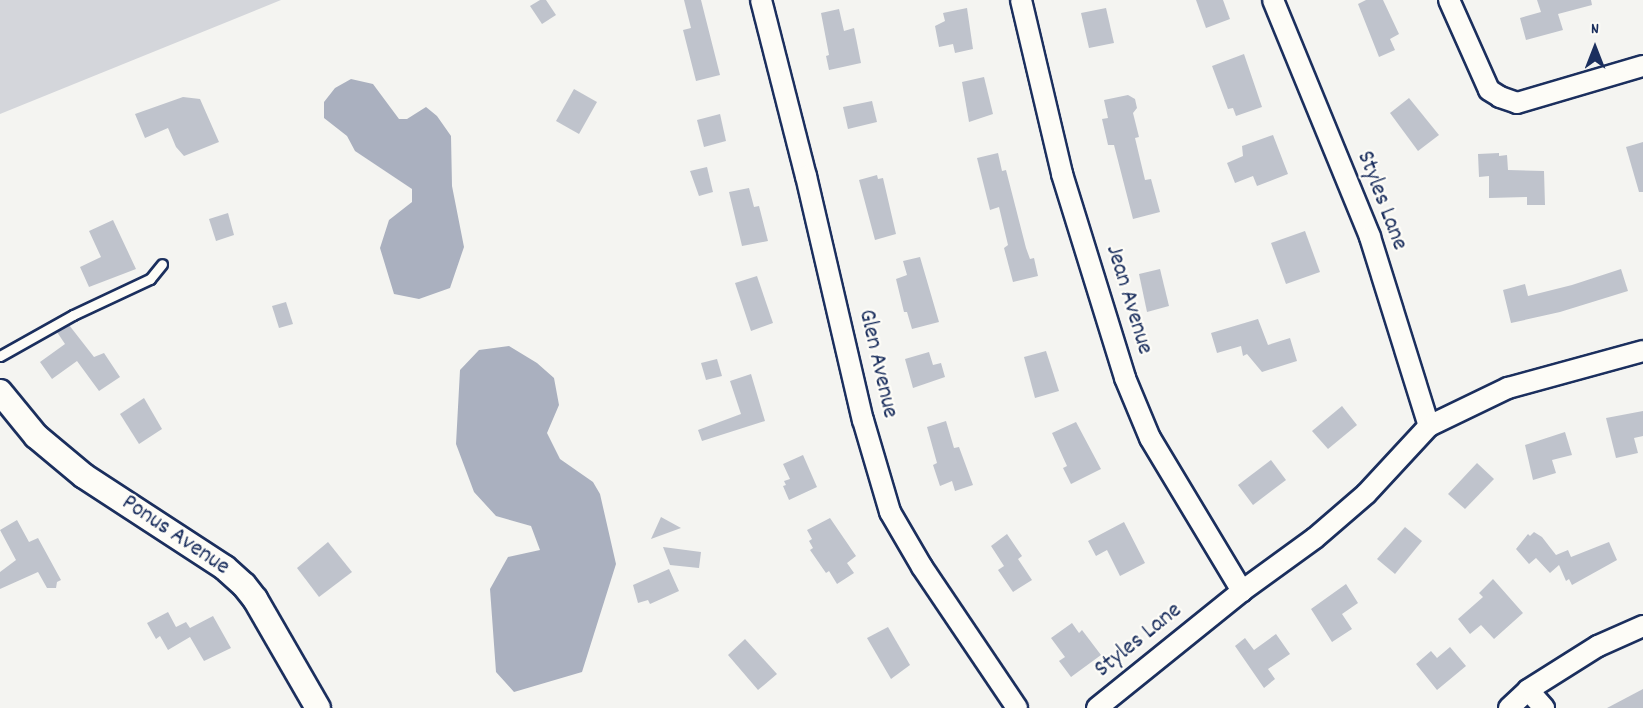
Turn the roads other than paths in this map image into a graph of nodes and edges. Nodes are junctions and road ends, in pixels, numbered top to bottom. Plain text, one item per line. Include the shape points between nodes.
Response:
1 (761, 0) edge
2 (1021, 0) edge
3 (1273, 0) edge
4 (1449, 0) edge
5 (1643, 66) edge
6 (162, 264) dead end
7 (1643, 351) edge
8 (0, 356) edge
9 (0, 392) edge
10 (1430, 426) junction
11 (1242, 591) junction
12 (1643, 626) edge
13 (1528, 690) junction
14 (318, 708) edge
15 (1017, 708) edge
16 (1096, 708) edge
17 (1509, 708) edge
18 (1544, 708) edge

1 - 15 street, Glen Avenue via 863,420 890,513
2 - 11 street, Jean Avenue via 1062,174 1125,378 1150,438
3 - 10 street, Styles Lane via 1370,237
4 - 5 street via 1489,90 1500,97 1517,102
6 - 8 lane via 150,279 73,315
7 - 10 street, Styles Lane via 1508,388
9 - 14 street, Ponus Avenue via 36,436 84,476 225,568 244,585
10 - 11 street, Styles Lane via 1366,494 1315,538
11 - 16 street, Styles Lane
12 - 13 street via 1598,646
13 - 17 street
13 - 18 street

